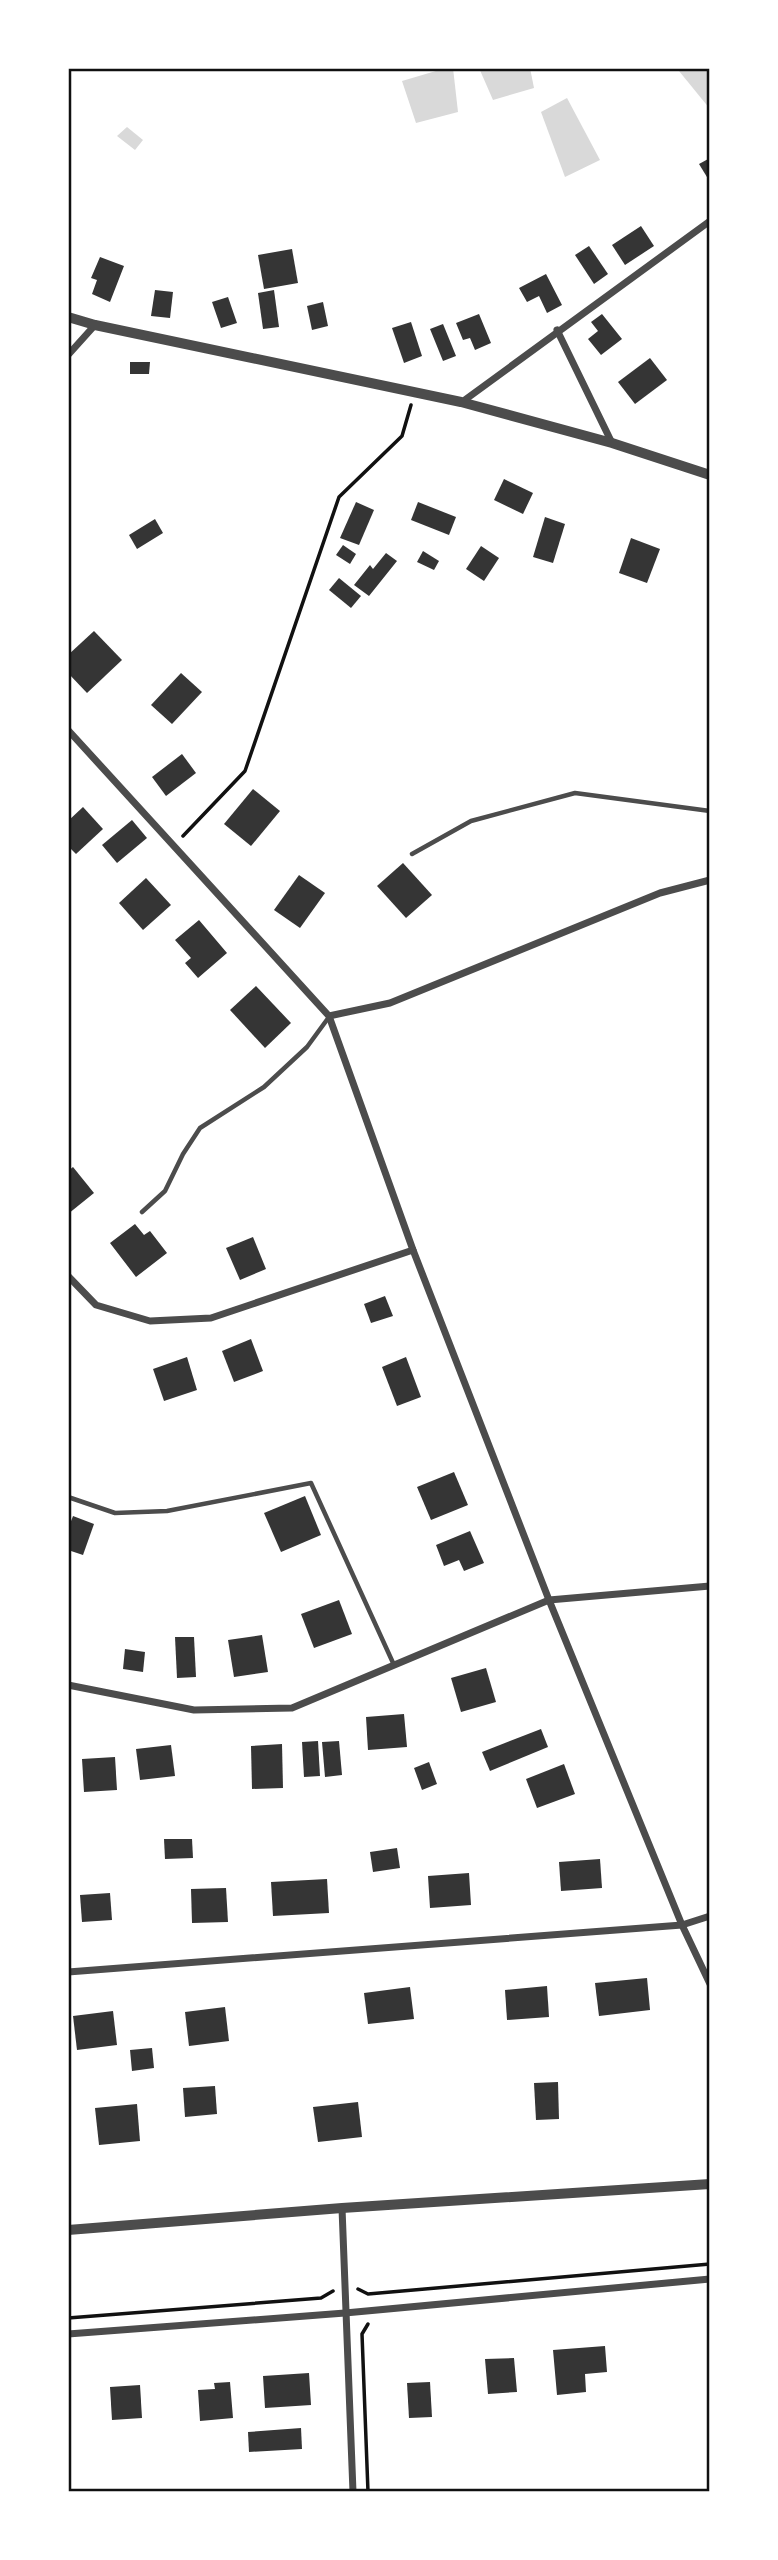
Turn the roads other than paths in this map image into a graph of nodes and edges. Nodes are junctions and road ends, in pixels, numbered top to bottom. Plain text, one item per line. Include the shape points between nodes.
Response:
1 (710, 222) edge
2 (68, 317) edge
3 (95, 325) junction
4 (557, 330) junction
5 (68, 355) edge
6 (461, 402) junction
7 (612, 443) junction
8 (710, 475) edge
9 (68, 730) edge
10 (710, 811) edge
11 (412, 853) dead end
12 (710, 880) edge
13 (329, 1016) junction
14 (142, 1212) dead end
15 (413, 1250) junction
16 (68, 1276) edge
17 (68, 1497) edge
18 (710, 1586) edge
19 (549, 1600) junction
20 (394, 1665) junction
21 (68, 1685) edge
22 (710, 1916) edge
23 (682, 1924) junction
24 (68, 1972) edge
25 (710, 1984) edge
26 (710, 2183) edge
27 (342, 2208) junction
28 (68, 2230) edge
29 (710, 2279) edge
30 (345, 2313) junction
31 (68, 2334) edge
32 (353, 2492) edge

1 - 4 street
2 - 3 street
3 - 5 street
3 - 6 street
4 - 6 street
4 - 7 street
6 - 7 street
7 - 8 street
9 - 13 street
10 - 11 lane via 575,793 471,821
12 - 13 street via 660,893 390,1003
13 - 14 lane via 307,1047 264,1087 200,1128 165,1191
13 - 15 street
15 - 16 street via 211,1318 150,1321 96,1305
15 - 19 street
17 - 20 lane via 116,1513 167,1511 311,1483
18 - 19 street
19 - 20 street
19 - 23 street
20 - 21 street via 292,1708 194,1710
22 - 23 street
23 - 24 street
23 - 25 street
26 - 27 street
27 - 28 street
27 - 30 street
29 - 30 street
30 - 31 street
30 - 32 street

